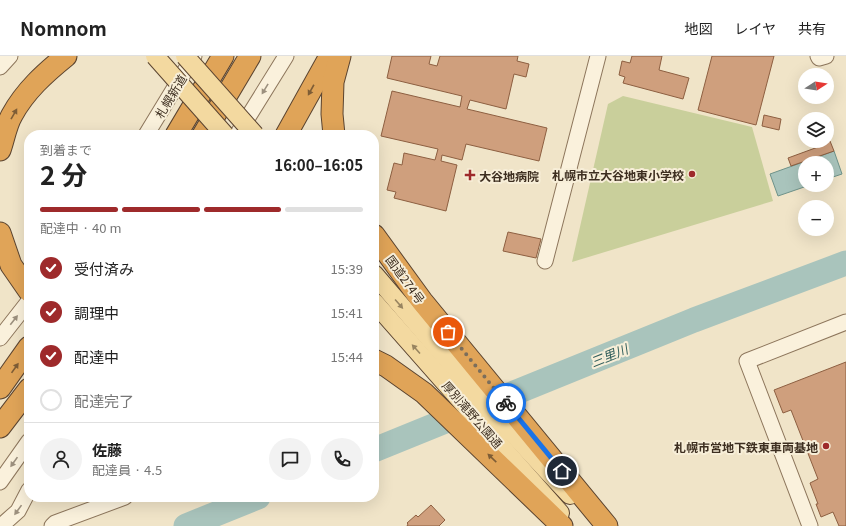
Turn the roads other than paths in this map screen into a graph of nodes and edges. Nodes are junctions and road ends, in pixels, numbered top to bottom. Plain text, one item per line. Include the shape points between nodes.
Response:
1 (66, 56) edge
2 (155, 56) edge
3 (185, 56) edge
4 (194, 56) edge
5 (223, 56) edge
6 (250, 56) edge
7 (286, 56) edge
8 (330, 56) edge
9 (340, 56) edge
10 (598, 56) edge
11 (818, 56) edge
12 (826, 56) edge
13 (149, 130) edge
14 (179, 130) edge
15 (206, 130) edge
16 (221, 130) edge
17 (240, 130) edge
18 (251, 130) edge
19 (289, 130) edge
20 (334, 130) edge
21 (0, 150) edge
22 (0, 233) edge
23 (379, 242) edge
24 (545, 261) dead end
25 (379, 280) edge
26 (24, 284) edge
27 (379, 306) edge
28 (24, 307) edge
29 (846, 322) edge
30 (0, 338) edge
31 (24, 354) edge
32 (380, 363) edge
33 (458, 371) junction
34 (0, 388) edge
35 (24, 396) edge
36 (13, 411) junction
37 (0, 427) edge
38 (0, 431) edge
39 (24, 448) edge
40 (539, 453) junction
41 (524, 481) junction
42 (0, 482) edge
43 (24, 500) edge
44 (112, 502) edge
45 (1, 526) edge
46 (52, 526) edge
47 (562, 526) edge
48 (572, 526) edge
49 (600, 526) edge
50 (607, 526) edge
51 (810, 526) edge

21 -> 1 highway via 12,116 29,90
2 - 16 main road, bridge
3 - 18 main road, bridge
4 - 13 street, 札幌新道
5 - 14 highway
6 - 15 highway
7 -> 17 street
8 -> 19 highway
9 - 20 highway via 333,82
10 - 24 street
11 - 12 street
22 - 26 highway via 11,265
23 - 33 highway, 国道274号 via 422,301
25 -> 33 main road, 厚別滝野公園通
33 -> 27 main road, 厚別滝野公園通
30 -> 28 street
29 - 51 street via 747,361
34 -> 31 highway
41 -> 32 highway via 424,393
33 - 40 highway, 国道274号
33 - 41 main road, 厚別滝野公園通
35 - 36 highway
36 - 37 highway
36 - 38 highway
39 -> 42 street
40 - 49 main road
40 - 50 highway, 国道274号
41 - 47 highway
41 - 48 main road, 厚別滝野公園通
43 -> 45 street via 18,511
44 - 46 street

